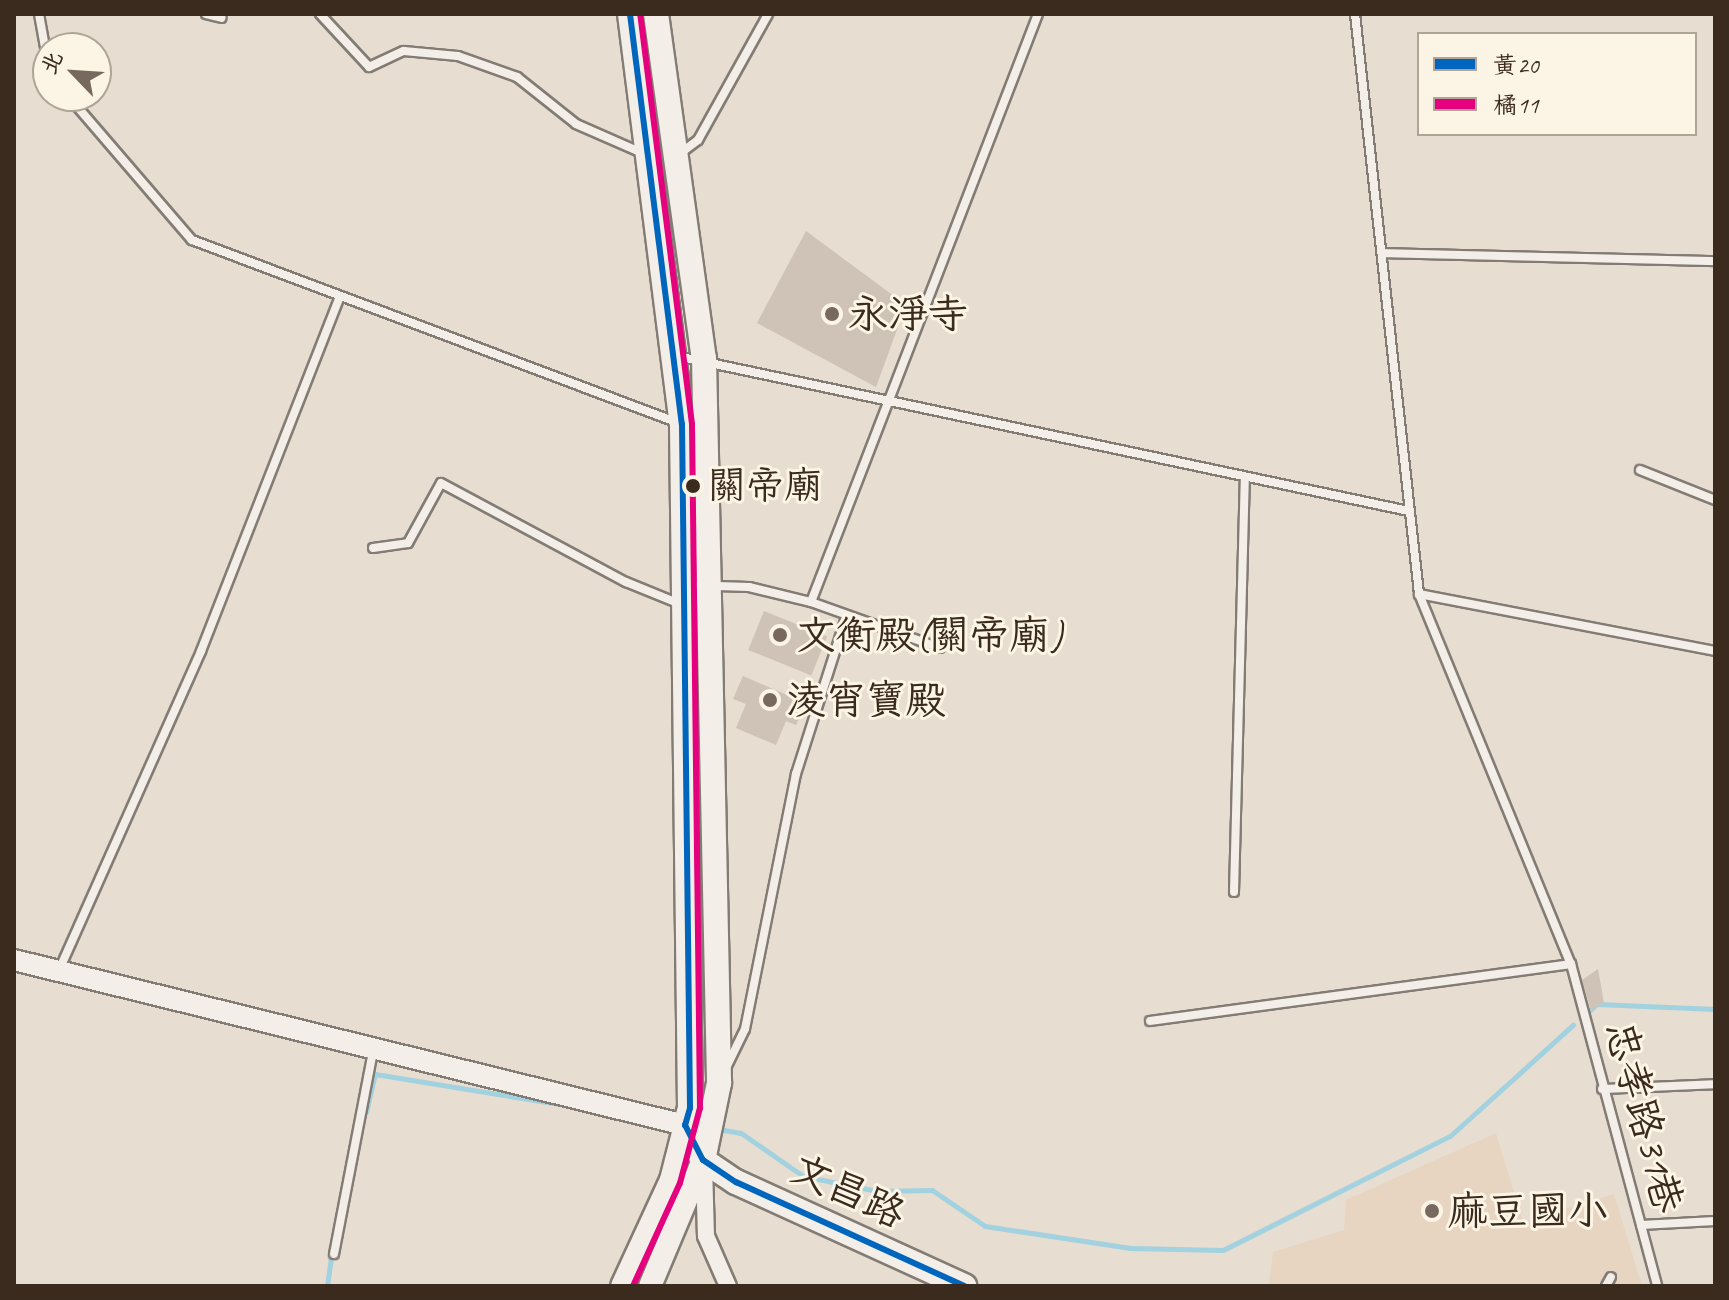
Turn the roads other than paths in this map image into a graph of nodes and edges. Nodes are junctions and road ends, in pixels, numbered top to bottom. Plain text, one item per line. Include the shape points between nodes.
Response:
1 (206, 14) edge
2 (320, 14) edge
3 (630, 14) edge
4 (656, 14) edge
5 (768, 14) edge
6 (1038, 14) edge
7 (1355, 14) edge
8 (222, 18) dead end
9 (82, 112) edge
10 (649, 155) junction
11 (678, 156) junction
12 (1383, 253) junction
13 (1715, 261) edge
14 (339, 298) junction
15 (677, 356) junction
16 (704, 358) junction
17 (890, 400) junction
18 (682, 424) junction
19 (1640, 470) dead end
20 (1245, 479) junction
21 (1715, 500) edge
22 (1409, 511) junction
23 (373, 548) dead end
24 (707, 585) junction
25 (1419, 594) junction
26 (680, 595) junction
27 (811, 602) junction
28 (846, 617) junction
29 (940, 648) dead end
30 (1715, 651) edge
31 (1234, 892) dead end
32 (14, 960) edge
33 (1571, 964) junction
34 (60, 968) junction
35 (1150, 1021) dead end
36 (374, 1046) junction
37 (719, 1083) junction
38 (1715, 1084) edge
39 (1602, 1089) junction
40 (685, 1125) junction
41 (703, 1160) junction
42 (1715, 1221) edge
43 (1641, 1225) junction
44 (334, 1254) dead end
45 (1611, 1277) dead end
46 (622, 1286) edge
47 (650, 1286) edge
48 (728, 1286) edge
49 (964, 1286) edge
50 (1606, 1286) edge
51 (1657, 1286) edge

1 - 8 lane
2 - 10 lane via 369,67 404,51 458,56 517,77 576,124
3 - 10 main road
4 - 11 main road
5 - 11 lane via 698,140
6 - 17 lane
7 - 12 lane, 忠孝路31巷
9 - 14 lane via 192,240
10 - 15 main road
11 - 16 main road
12 - 13 lane
12 - 22 lane, 忠孝路31巷
14 - 18 lane
14 - 34 lane via 201,651
15 - 16 lane
15 - 18 main road
16 - 17 lane
16 - 24 main road
17 - 20 lane
17 - 27 lane
18 - 26 main road
19 - 21 lane
20 - 22 lane
20 - 31 lane
22 - 25 lane, 忠孝路31巷
23 - 26 lane via 408,543 441,483 626,582
24 - 26 lane
24 - 27 lane via 749,587
24 - 37 main road
25 - 30 lane
25 - 33 lane, 忠孝路31巷
26 - 40 main road via 690,1108
27 - 28 lane
28 - 29 lane
28 - 37 lane via 796,774 745,1029
32 - 34 street
33 - 35 lane
33 - 39 lane, 忠孝路31巷
34 - 36 street
36 - 40 street
36 - 44 lane
37 - 41 main road
38 - 39 lane
39 - 43 lane, 忠孝路31巷
40 - 41 main road
40 - 46 main road via 671,1180
41 - 47 main road
41 - 48 street via 706,1236
41 - 49 main road, 文昌路 via 736,1182
42 - 43 lane
43 - 51 lane, 忠孝路31巷
45 - 50 lane

